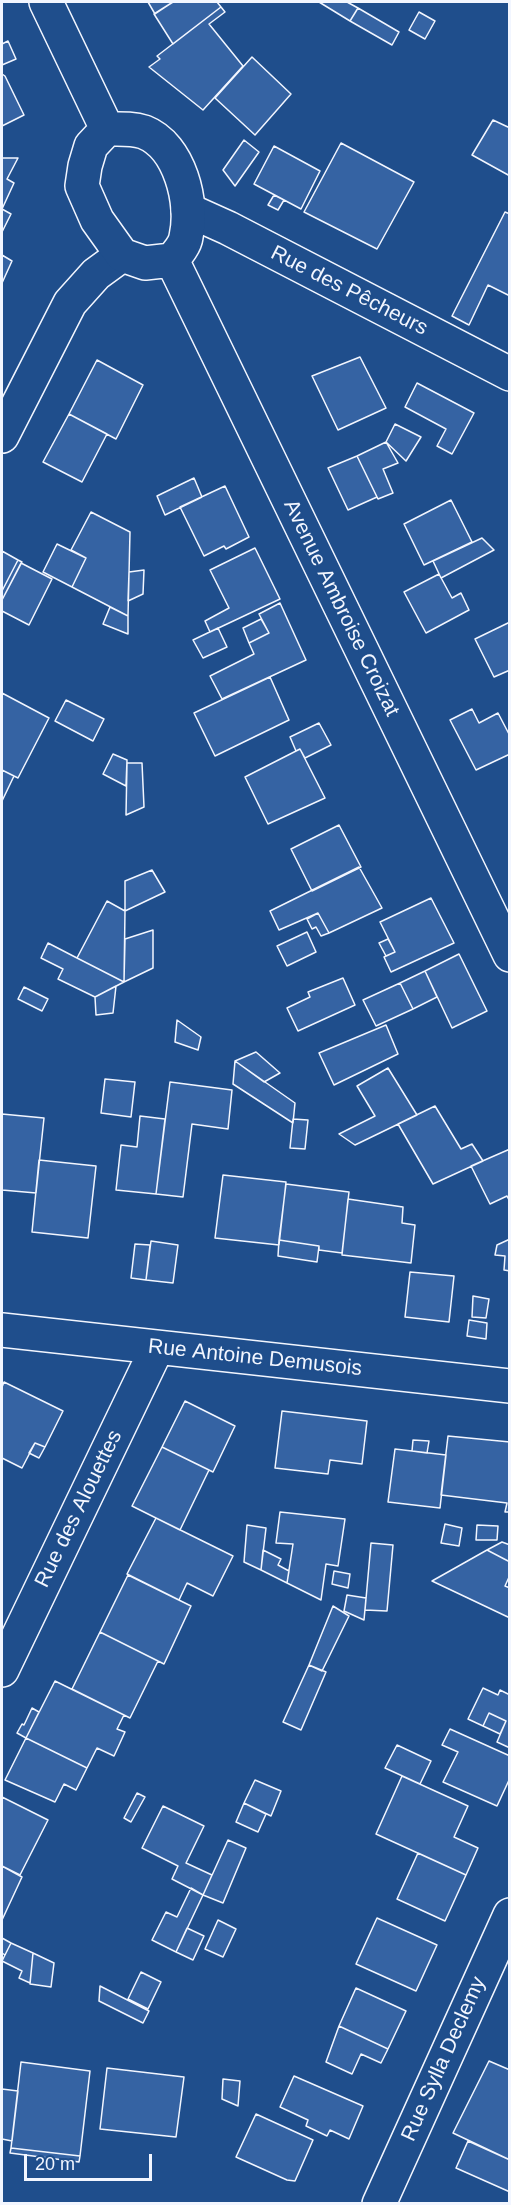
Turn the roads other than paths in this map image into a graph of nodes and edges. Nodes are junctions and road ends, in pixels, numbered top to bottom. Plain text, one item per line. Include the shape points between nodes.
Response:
1 (46, 2) edge
2 (107, 129) junction
3 (189, 210) junction
4 (122, 255) junction
5 (172, 261) junction
6 (510, 374) edge
7 (2, 436) edge
8 (510, 956) edge
9 (2, 1330) edge
10 (158, 1348) junction
11 (510, 1386) edge
12 (2, 1670) edge
13 (510, 1915) edge
14 (379, 2204) edge

1 - 2 street
2 - 3 street via 145,132 161,143 173,158
2 - 4 street via 91,146 82,186 97,220
3 - 5 street via 186,239
3 - 6 street, Rue des Pêcheurs
4 - 5 street via 145,263
4 - 7 street via 96,274 70,303
5 - 8 street, Avenue Ambroise Croizat
9 - 10 street, Rue Antoine Demusois
10 - 11 street, Rue Antoine Demusois
10 - 12 street, Rue des Alouettes
13 - 14 street, Rue Sylla Declemy

